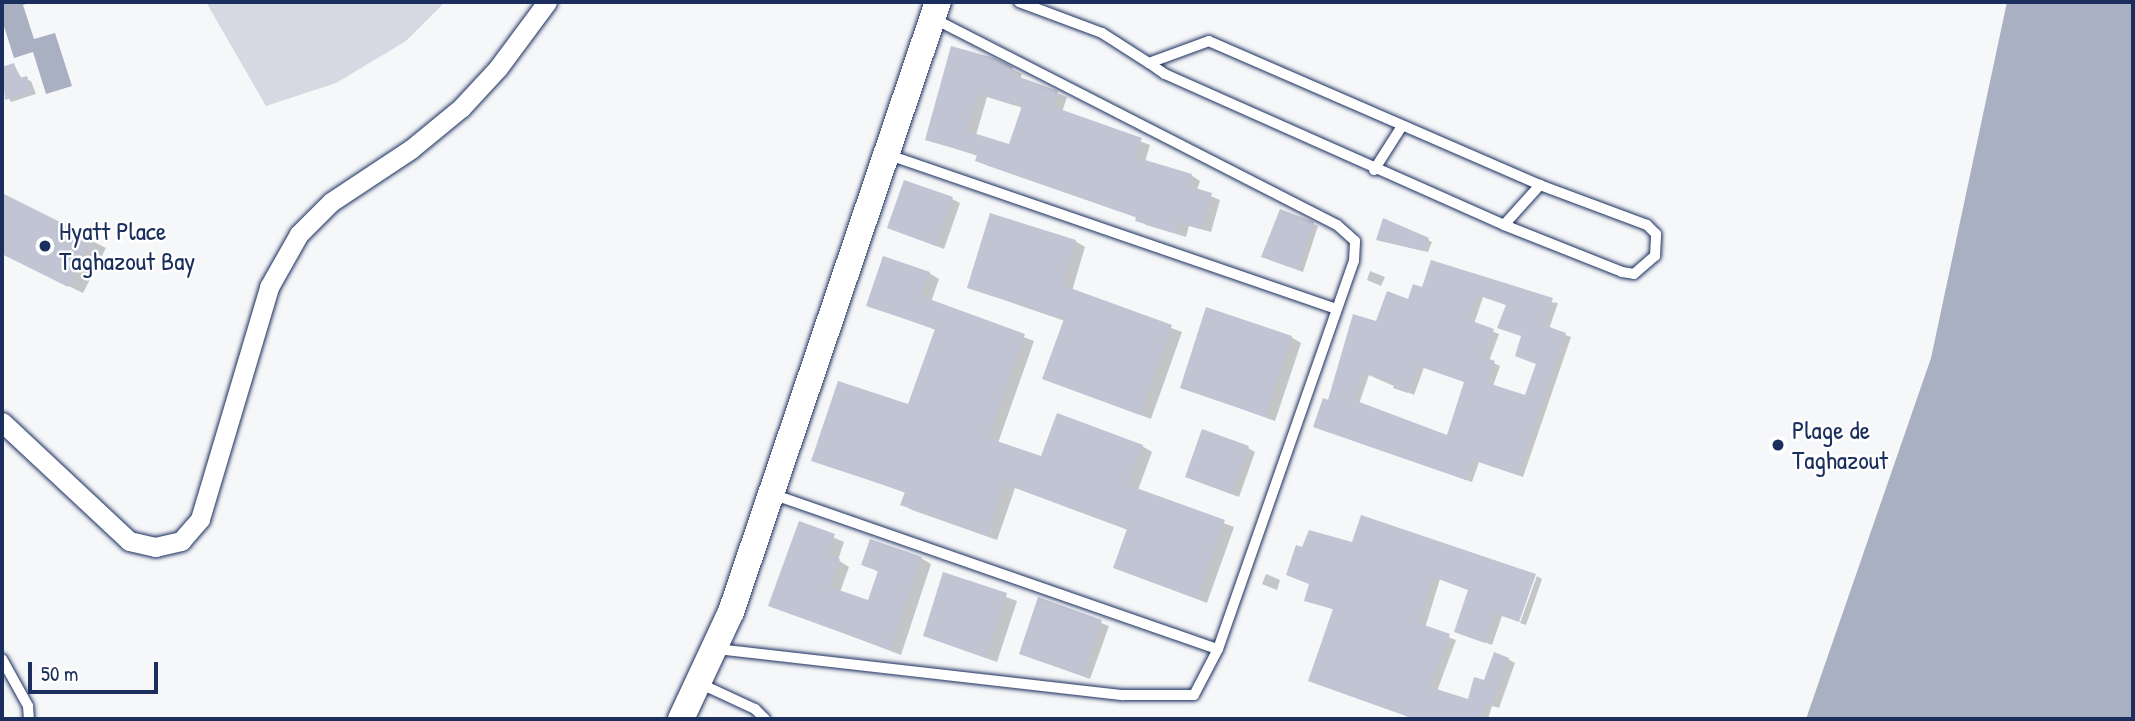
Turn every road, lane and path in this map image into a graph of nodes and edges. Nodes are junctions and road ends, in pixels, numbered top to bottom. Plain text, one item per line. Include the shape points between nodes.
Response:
1 (547, 2) edge
2 (1019, 2) edge
3 (936, 10) edge
4 (1149, 63) junction
5 (1402, 126) junction
6 (886, 153) junction
7 (1374, 170) junction
8 (1541, 185) junction
9 (1504, 225) junction
10 (1335, 309) junction
11 (2, 422) edge
12 (771, 493) junction
13 (716, 649) junction
14 (1217, 649) junction
15 (2, 659) edge
16 (701, 684) junction
17 (684, 717) edge
18 (29, 719) edge
19 (765, 719) edge

1 - 11 street via 498,68 461,108 411,149 331,202 299,234 269,287 200,519 181,541 155,547 129,541
2 - 4 lane via 1102,33
3 - 6 street
3 - 10 lane via 1345,230 1356,241 1357,252
4 - 5 lane via 1209,41
4 - 7 lane
5 - 7 lane
5 - 8 lane
6 - 10 lane
6 - 12 street
7 - 9 lane
8 - 9 lane
8 - 9 lane via 1647,225 1656,233 1654,256 1634,274 1622,272
10 - 14 lane
12 - 13 street
12 - 14 lane
13 - 14 lane via 1184,698 1202,686
13 - 16 street
15 - 18 lane via 28,706
16 - 17 street
16 - 19 lane via 755,709

